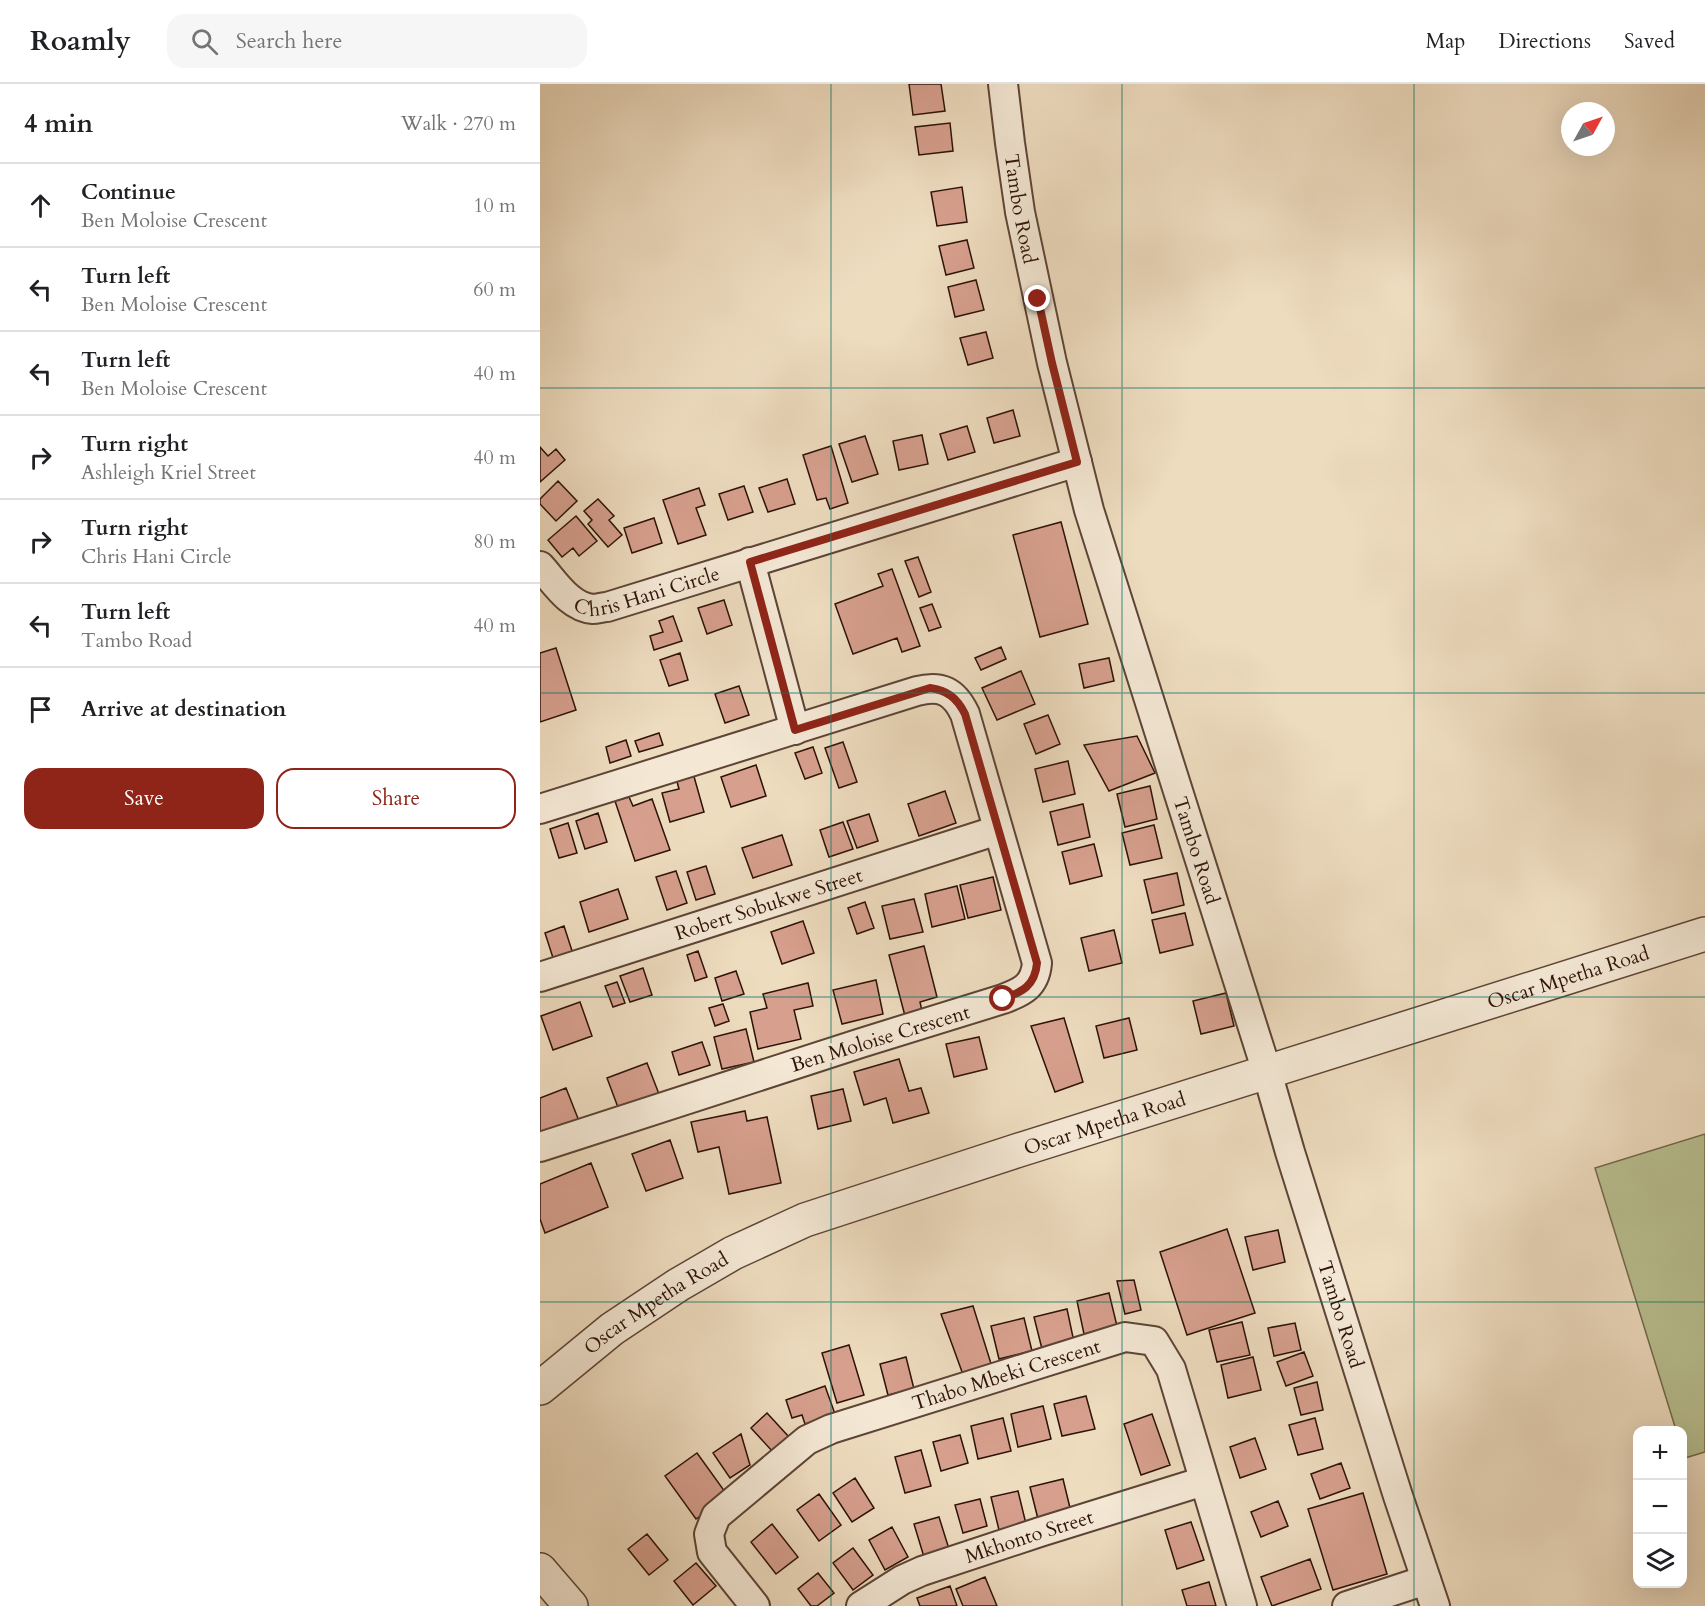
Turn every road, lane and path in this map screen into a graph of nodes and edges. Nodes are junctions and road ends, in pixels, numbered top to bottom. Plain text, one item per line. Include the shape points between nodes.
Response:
1 (1003, 84) edge
2 (1077, 462) junction
3 (750, 562) junction
4 (540, 566) edge
5 (795, 730) junction
6 (540, 809) edge
7 (998, 830) junction
8 (1705, 934) edge
9 (540, 977) edge
10 (1267, 1072) junction
11 (540, 1147) edge
12 (540, 1388) edge
13 (1204, 1481) junction
14 (540, 1570) edge
15 (1431, 1593) edge
16 (571, 1606) edge
17 (755, 1606) edge
18 (861, 1606) edge
19 (1242, 1606) edge
20 (1347, 1606) edge

1 - 2 street, Tambo Road via 1020,212
2 - 3 street, Chris Hani Circle
2 - 10 street, Tambo Road
3 - 4 street, Chris Hani Circle via 593,609 572,601
3 - 5 street
5 - 6 street, Ben Moloise Crescent
5 - 7 street, Ben Moloise Crescent via 917,691 941,689 960,703 965,714
7 - 9 street, Robert Sobukwe Street
7 - 11 street, Ben Moloise Crescent via 1037,963 1036,974 1026,988 1003,999
8 - 10 street, Oscar Mpetha Road
10 - 12 street, Oscar Mpetha Road via 838,1208 779,1231 678,1285 612,1329
10 - 15 street, Tambo Road
13 - 17 street, Thabo Mbeki Crescent via 1171,1369 1154,1341 1125,1337 831,1429 807,1440 716,1516 709,1534 712,1552
13 - 18 street, Mkhonto Street via 922,1571
13 - 19 street, Thabo Mbeki Crescent
14 - 16 street
15 - 20 street

